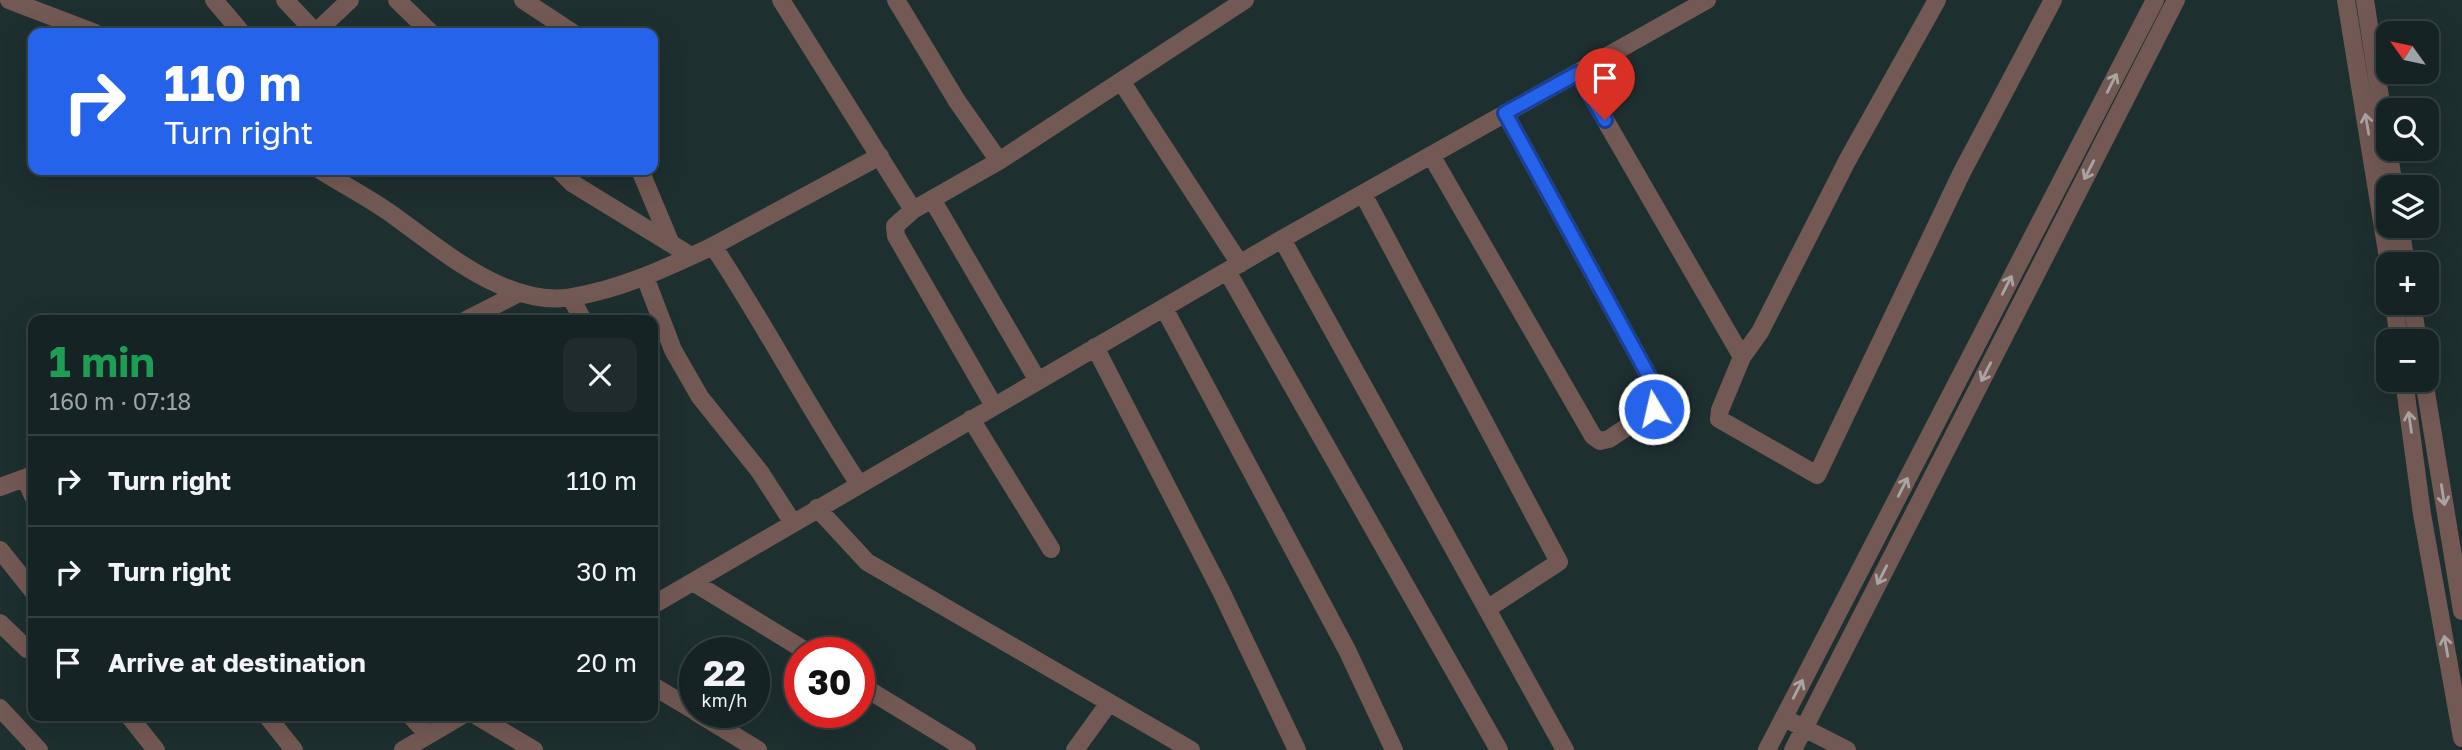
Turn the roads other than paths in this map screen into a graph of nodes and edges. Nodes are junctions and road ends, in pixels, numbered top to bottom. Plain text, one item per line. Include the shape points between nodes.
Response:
1 (9, 0) edge
2 (214, 0) edge
3 (285, 0) edge
4 (350, 0) edge
5 (397, 0) edge
6 (523, 0) edge
7 (781, 0) edge
8 (896, 0) edge
9 (1245, 0) edge
10 (1707, 0) edge
11 (1937, 0) edge
12 (2053, 0) edge
13 (2155, 0) edge
14 (2176, 0) edge
15 (2346, 0) edge
16 (2365, 0) edge
17 (44, 6) edge
18 (85, 28) edge
19 (238, 28) edge
20 (311, 28) edge
21 (321, 28) edge
22 (425, 28) edge
23 (565, 28) edge
24 (1578, 73) junction
25 (1121, 81) junction
26 (1505, 113) junction
27 (1431, 155) junction
28 (880, 156) junction
29 (999, 161) junction
30 (328, 175) edge
31 (564, 175) edge
32 (642, 175) edge
33 (2392, 175) edge
34 (1363, 194) junction
35 (932, 199) junction
36 (913, 210) junction
37 (1282, 239) junction
38 (671, 244) junction
39 (713, 246) junction
40 (2387, 252) edge
41 (691, 256) junction
42 (1233, 267) junction
43 (645, 277) junction
44 (519, 293) junction
45 (571, 298) junction
46 (1164, 307) junction
47 (476, 315) edge
48 (580, 315) edge
49 (1095, 348) junction
50 (1742, 357) junction
51 (1038, 381) junction
52 (2406, 392) edge
53 (2426, 392) edge
54 (994, 406) junction
55 (971, 419) junction
56 (2438, 466) junction
57 (2416, 468) junction
58 (28, 476) edge
59 (859, 484) junction
60 (0, 487) edge
61 (817, 508) junction
62 (793, 523) junction
63 (1051, 549) dead end
64 (0, 550) edge
65 (693, 582) junction
66 (28, 585) edge
67 (658, 602) edge
68 (1487, 609) junction
69 (2462, 611) edge
70 (0, 623) edge
71 (784, 638) edge
72 (27, 649) dead end
73 (658, 688) edge
74 (875, 694) edge
75 (679, 701) edge
76 (1108, 703) junction
77 (0, 708) edge
78 (1783, 718) junction
79 (133, 721) edge
80 (271, 721) edge
81 (415, 721) edge
82 (452, 721) edge
83 (485, 721) edge
84 (722, 728) edge
85 (1804, 728) junction
86 (428, 735) junction
87 (2462, 738) edge
88 (39, 750) edge
89 (156, 750) edge
90 (294, 750) edge
91 (403, 750) edge
92 (534, 750) edge
93 (758, 750) edge
94 (967, 750) edge
95 (1075, 750) edge
96 (1191, 750) edge
97 (1297, 750) edge
98 (1394, 750) edge
99 (1499, 750) edge
100 (1565, 750) edge
101 (1767, 750) edge
102 (1793, 750) edge
103 (1847, 750) edge

1 - 17 street
2 - 19 street
3 - 20 street
4 - 21 street
5 - 22 street
6 - 23 street
7 - 28 street
8 - 29 street
9 - 25 street
10 - 24 street
11 - 50 street via 1847,161 1760,332
12 - 50 street via 1962,172 1816,475 1719,419
78 -> 13 street
14 -> 85 street
40 -> 15 street
16 - 33 street
17 - 18 street
24 - 26 street
24 - 50 street
25 - 29 street
25 - 42 street
26 - 27 street
26 - 27 street via 1657,391 1654,409 1609,439 1600,441 1593,436
27 - 34 street
28 - 36 street
28 - 39 street
29 - 35 street
30 - 44 street via 442,254
31 - 38 street
32 - 38 street
34 - 37 street
34 - 68 street via 1559,562
35 - 36 street
35 - 51 street
36 - 54 street via 895,226 896,236
37 - 42 street
37 - 68 street
38 - 41 street
39 - 41 street
39 - 59 street
41 - 43 street
42 - 46 street
42 - 99 street
43 - 45 street
43 - 62 street via 673,350 700,397 760,472
44 - 45 street
44 - 47 street
45 - 48 street
46 - 49 street
46 - 98 street via 1347,650
49 - 51 street
49 - 97 street
51 - 54 street
57 -> 52 street
53 - 56 street
54 - 55 street
55 - 59 street
55 - 63 street
56 - 57 street
56 -> 69 street
87 -> 57 street
58 - 60 street
59 - 61 street
61 - 62 street
61 - 76 street via 867,562
62 - 65 street
64 - 66 street
65 - 67 street
65 - 71 street
68 - 100 street
70 - 72 street
73 - 75 street
74 - 94 street
76 - 95 street
76 - 96 street
77 - 88 street
78 - 85 street
78 - 101 street
79 - 89 street
80 - 90 street
81 - 86 street
82 - 86 street
83 - 92 street
84 - 93 street
85 - 102 street
85 - 103 street
86 - 91 street

